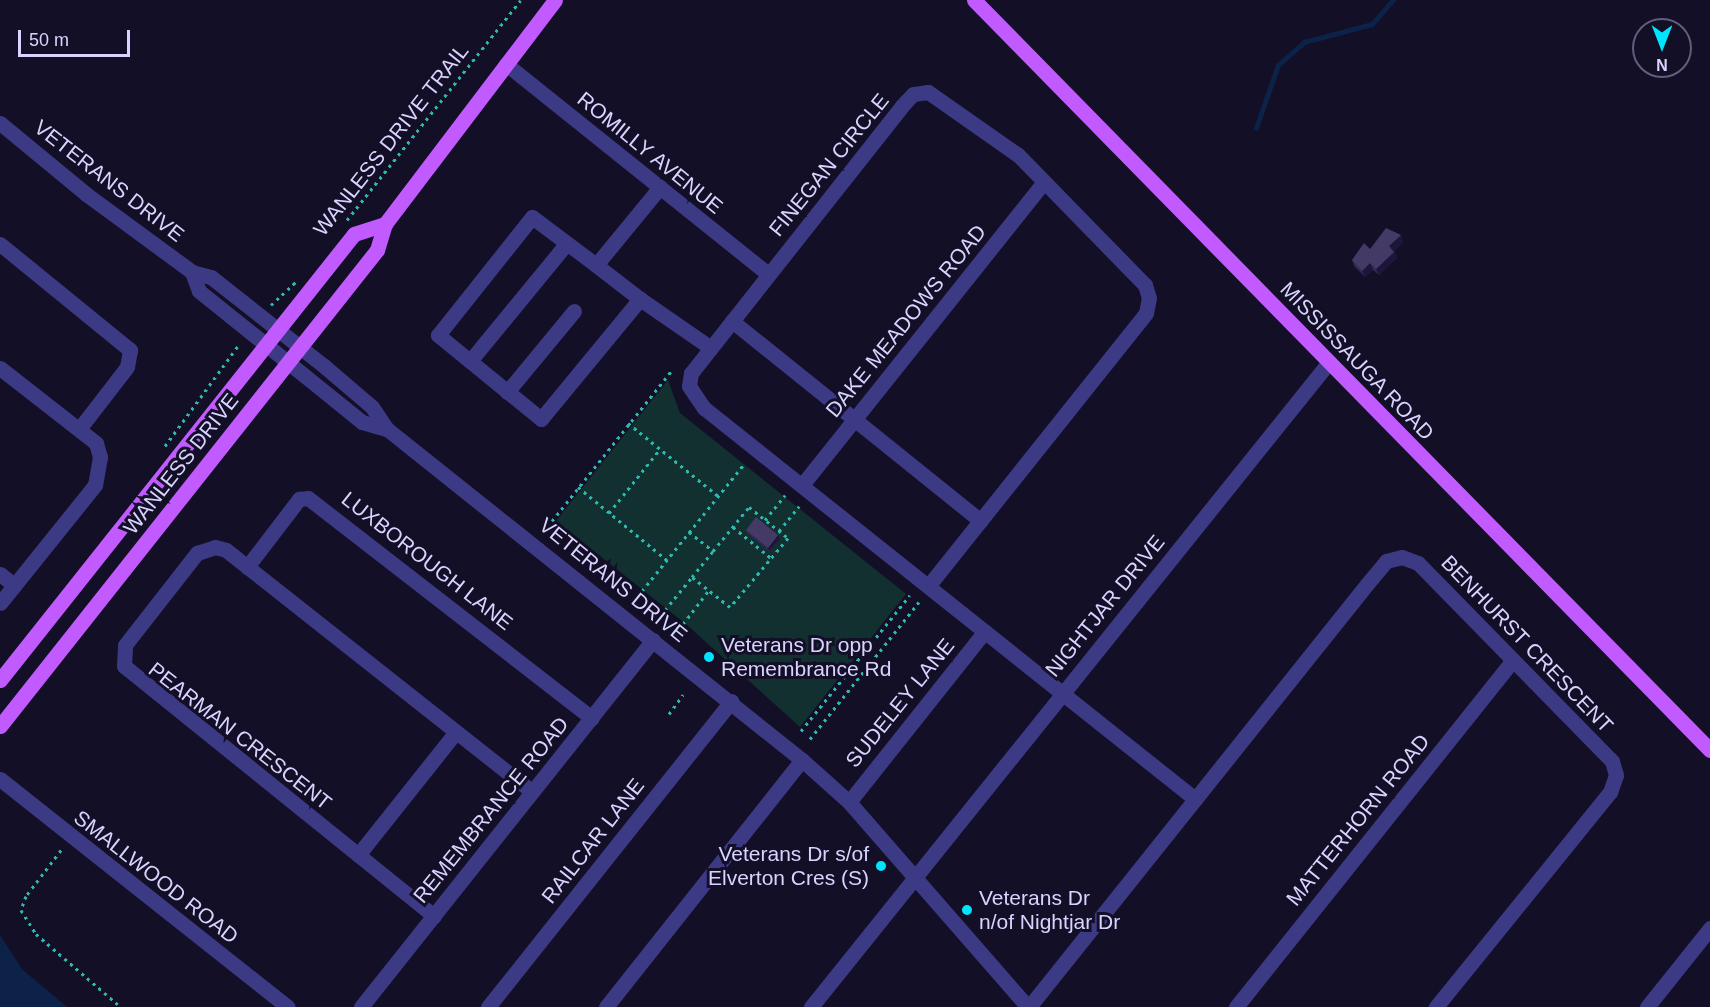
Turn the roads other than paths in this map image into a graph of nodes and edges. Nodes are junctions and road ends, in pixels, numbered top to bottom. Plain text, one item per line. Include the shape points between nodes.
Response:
1 (555, 0) edge
2 (974, 0) edge
3 (506, 64) junction
4 (0, 123) edge
5 (1043, 183) junction
6 (660, 187) junction
7 (385, 224) junction
8 (0, 244) edge
9 (566, 244) junction
10 (596, 265) junction
11 (192, 272) junction
12 (768, 274) junction
13 (640, 299) junction
14 (574, 310) dead end
15 (732, 321) junction
16 (278, 330) junction
17 (267, 344) junction
18 (300, 347) junction
19 (711, 348) junction
20 (470, 361) junction
21 (288, 362) junction
22 (1329, 362) junction
23 (0, 368) edge
24 (507, 392) junction
25 (854, 420) junction
26 (79, 429) junction
27 (387, 429) junction
28 (802, 485) junction
29 (981, 521) junction
30 (247, 567) junction
31 (0, 574) edge
32 (14, 585) junction
33 (929, 585) junction
34 (0, 603) edge
35 (985, 631) junction
36 (652, 640) junction
37 (1513, 660) junction
38 (0, 680) edge
39 (1062, 693) junction
40 (731, 701) junction
41 (592, 718) junction
42 (0, 726) edge
43 (456, 732) junction
44 (1710, 750) edge
45 (802, 760) junction
46 (0, 779) edge
47 (532, 792) junction
48 (1195, 799) junction
49 (849, 802) junction
50 (358, 855) junction
51 (917, 878) junction
52 (434, 916) junction
53 (1710, 928) edge
54 (288, 1007) edge
55 (361, 1007) edge
56 (488, 1007) edge
57 (606, 1007) edge
58 (811, 1007) edge
59 (1029, 1007) edge
60 (1236, 1007) edge
61 (1436, 1007) edge
62 (1647, 1007) edge

1 - 3 main road, WANLESS DRIVE
2 - 22 main road, MISSISSAUGA ROAD
3 - 6 street, ROMILLY AVENUE
3 - 7 main road, WANLESS DRIVE
4 - 11 street, VETERANS DRIVE
5 - 12 street, FINEGAN CIRCLE via 1018,155 946,100 928,92 913,94
5 - 25 street, DAKE MEADOWS ROAD
5 - 29 street, FINEGAN CIRCLE via 1145,285 1146,313
6 - 10 street
6 - 12 street, ROMILLY AVENUE
7 - 16 main road, WANLESS DRIVE via 354,234
7 - 18 main road, WANLESS DRIVE via 377,250
8 - 26 street via 130,350 127,367
9 - 10 street
9 - 20 street
9 - 20 street via 532,217 438,335
10 - 13 street
11 - 16 street, VETERANS DRIVE via 211,277
11 - 17 street, VETERANS DRIVE via 200,291
12 - 15 street, FINEGAN CIRCLE
13 - 19 street
13 - 24 street via 541,419
14 - 24 street
15 - 19 street, FINEGAN CIRCLE
15 - 25 street
16 - 17 main road, WANLESS DRIVE
16 - 18 street, VETERANS DRIVE
17 - 21 street, VETERANS DRIVE
17 - 38 main road, WANLESS DRIVE
18 - 21 main road, WANLESS DRIVE
18 - 27 street, VETERANS DRIVE via 372,407
19 - 28 street, FINEGAN CIRCLE via 691,373 694,398
20 - 24 street
21 - 27 street, VETERANS DRIVE via 362,422
21 - 42 main road, WANLESS DRIVE
22 - 39 street, NIGHTJAR DRIVE
22 - 44 main road, MISSISSAUGA ROAD
23 - 26 street
25 - 28 street, DAKE MEADOWS ROAD
25 - 29 street
26 - 32 street via 96,443 100,457 95,485
27 - 36 street, VETERANS DRIVE
28 - 33 street, FINEGAN CIRCLE
29 - 33 street, FINEGAN CIRCLE
30 - 41 street, LUXBOROUGH LANE via 299,499 308,498
30 - 43 street, PEARMAN CRESCENT
30 - 50 street, PEARMAN CRESCENT via 215,547 196,553 125,645 124,666 132,678
31 - 32 street
32 - 34 street
33 - 35 street, FINEGAN CIRCLE
35 - 39 street, FINEGAN CIRCLE
35 - 49 street, SUDELEY LANE
36 - 40 street, VETERANS DRIVE
36 - 41 street, REMEMBRANCE ROAD
37 - 48 street, BENHURST CRESCENT via 1418,562 1402,557 1386,561
37 - 60 street, MATTERHORN ROAD
37 - 61 street, BENHURST CRESCENT via 1612,760 1616,775 1610,792
39 - 48 street, FINEGAN CIRCLE
39 - 51 street, NIGHTJAR DRIVE
40 - 45 street, VETERANS DRIVE
40 - 56 street, RAILCAR LANE
41 - 47 street, REMEMBRANCE ROAD
43 - 47 street, PEARMAN CRESCENT
43 - 50 street
45 - 49 street, VETERANS DRIVE
45 - 57 street
46 - 54 street, SMALLWOOD ROAD
47 - 52 street, REMEMBRANCE ROAD
48 - 59 street, BENHURST CRESCENT
49 - 51 street, VETERANS DRIVE
50 - 52 street, PEARMAN CRESCENT
51 - 58 street, NIGHTJAR DRIVE
51 - 59 street, VETERANS DRIVE
52 - 55 street, REMEMBRANCE ROAD
53 - 62 street

